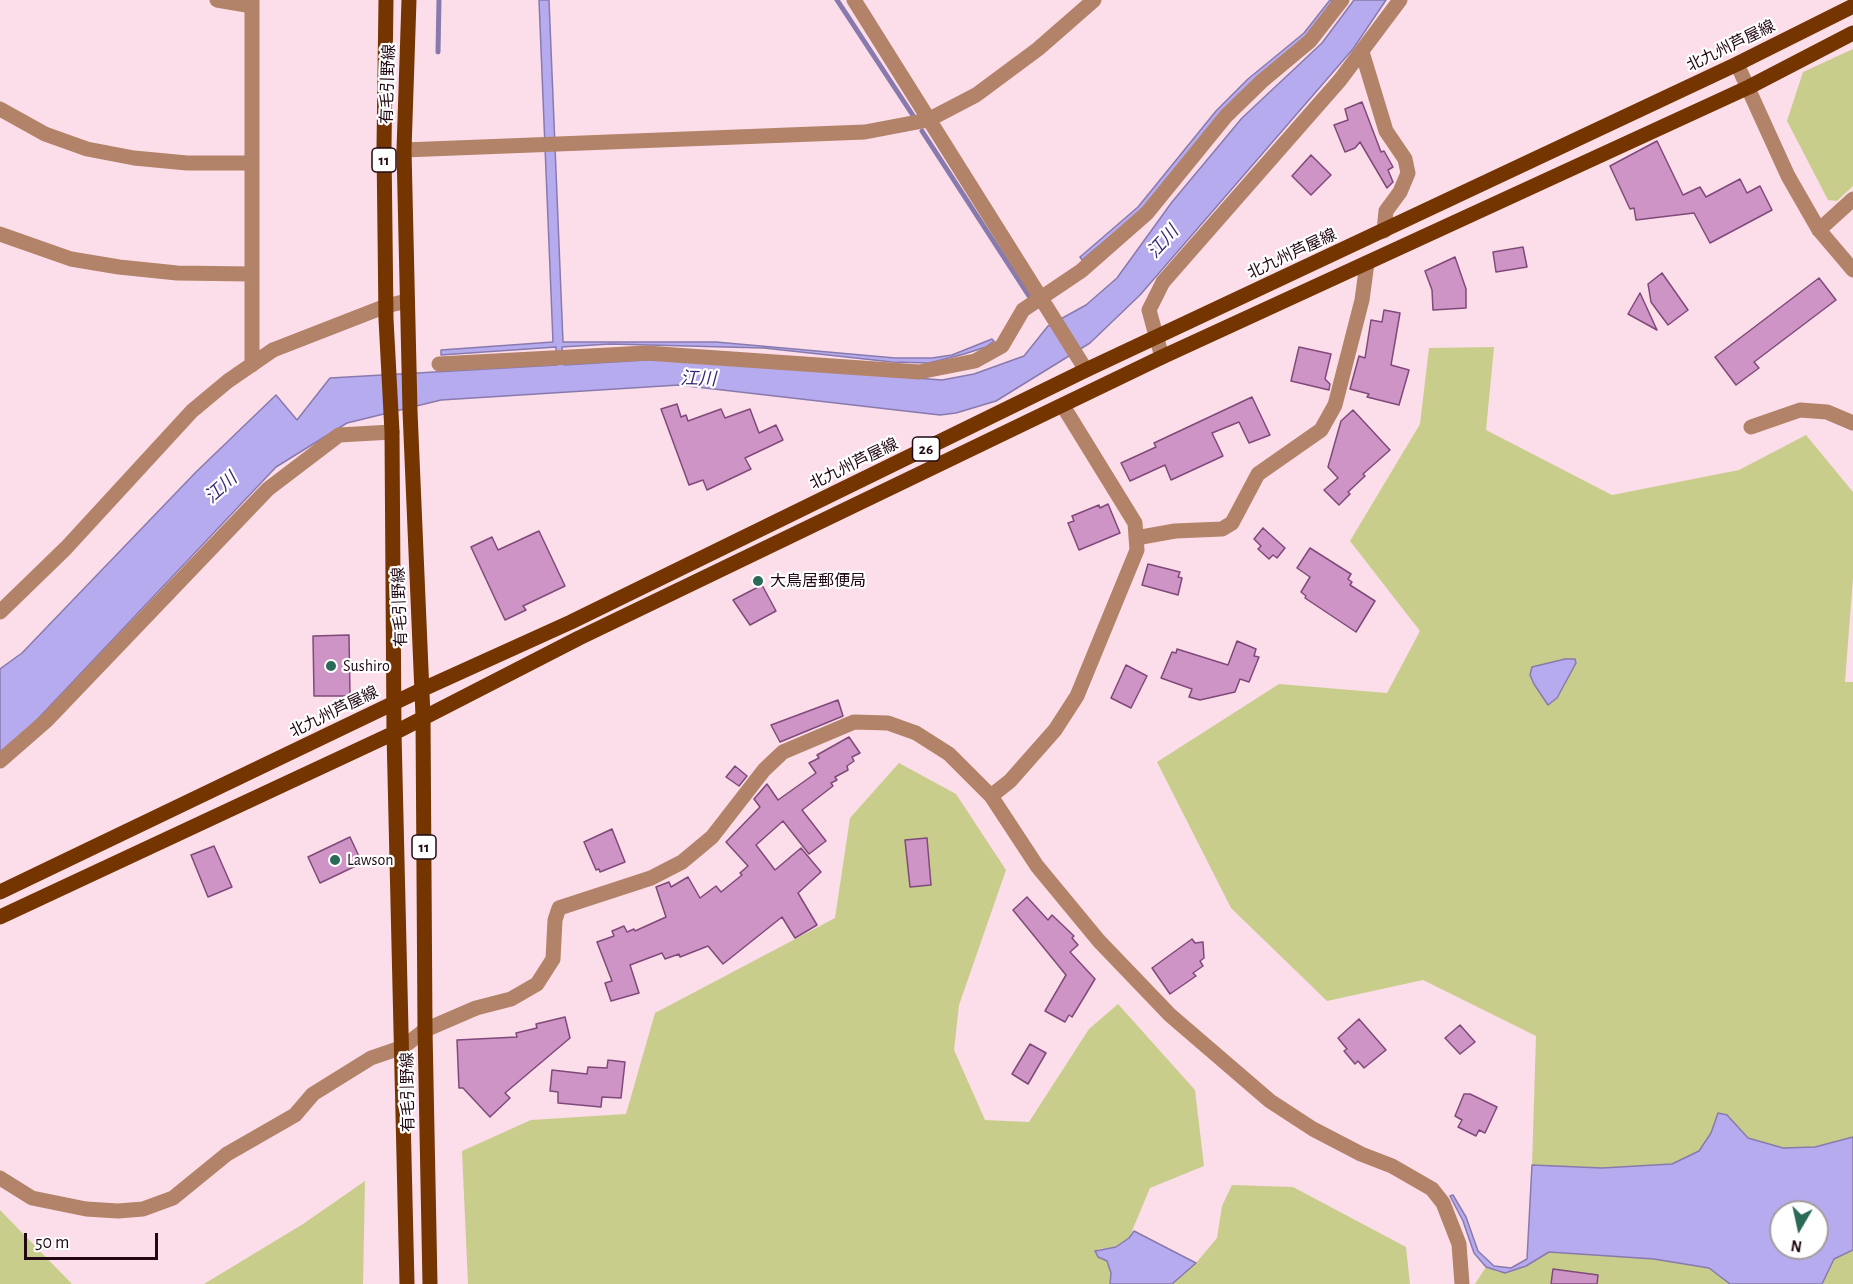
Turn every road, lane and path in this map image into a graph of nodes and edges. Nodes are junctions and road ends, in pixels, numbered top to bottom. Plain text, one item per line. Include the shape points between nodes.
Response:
1 (217, 0) edge
2 (386, 0) edge
3 (409, 0) edge
4 (854, 0) edge
5 (1094, 0) edge
6 (1342, 0) edge
7 (1400, 0) edge
8 (252, 3) edge
9 (1853, 6) edge
10 (1853, 33) edge
11 (1362, 52) junction
12 (1737, 64) junction
13 (1749, 87) junction
14 (0, 109) edge
15 (928, 120) junction
16 (404, 150) junction
17 (252, 163) junction
18 (1853, 200) edge
19 (1819, 230) junction
20 (1384, 231) junction
21 (0, 234) edge
22 (1368, 262) junction
23 (1853, 270) edge
24 (252, 274) junction
25 (1043, 298) junction
26 (407, 307) junction
27 (386, 313) junction
28 (1155, 339) junction
29 (1162, 357) junction
30 (439, 364) dead end
31 (252, 365) junction
32 (1086, 370) junction
33 (1063, 406) junction
34 (1853, 423) edge
35 (1751, 427) dead end
36 (392, 432) junction
37 (1136, 538) junction
38 (0, 612) edge
39 (421, 690) junction
40 (395, 703) junction
41 (423, 716) junction
42 (394, 733) junction
43 (0, 761) edge
44 (992, 796) junction
45 (0, 892) edge
46 (0, 917) edge
47 (425, 1030) junction
48 (403, 1047) junction
49 (0, 1178) edge
50 (407, 1284) edge
51 (430, 1284) edge
52 (1462, 1284) edge

1 - 8 street
2 - 27 main road, 有毛引野線 / 11
3 - 16 main road, 有毛引野線 / 11
4 - 15 street
5 - 15 street via 1038,49 976,95
6 - 25 street via 1310,41 1226,116 1147,213 1081,271
7 - 11 street
8 - 17 street
9 - 12 main road, 北九州芦屋線 / 26
10 - 13 main road, 26
11 - 20 street via 1386,131 1405,159 1408,173 1386,211
11 - 28 street via 1163,282 1149,310
12 - 13 street
12 - 20 main road, 北九州芦屋線 / 26
13 - 19 street via 1788,176
13 - 22 main road, 26
14 - 17 street via 45,134 87,149 187,163
15 - 16 street via 865,132
15 - 25 street
16 - 26 main road, 有毛引野線 / 11
17 - 24 street
18 - 19 street
19 - 23 street
20 - 28 main road, 北九州芦屋線 / 26
21 - 24 street via 71,259 119,267
22 - 29 main road, 26
22 - 37 street via 1335,405 1321,430 1258,474 1232,523 1222,529
24 - 31 street
25 - 30 street via 1023,310 996,351 975,360 919,372 646,353
25 - 32 street
26 - 27 street
26 - 39 main road, 有毛引野線 / 11
27 - 31 street via 273,350
27 - 36 main road, 有毛引野線 / 11
28 - 29 street
28 - 32 main road, 北九州芦屋線 / 26
29 - 33 main road, 26
31 - 38 street via 192,411 66,548
32 - 39 main road, 北九州芦屋線 / 26 via 570,622
33 - 37 street via 1135,522
33 - 41 main road, 26
34 - 35 street via 1827,412 1800,410
36 - 40 main road, 有毛引野線 / 11
36 - 43 street via 339,435 268,489 47,720
37 - 44 street via 1137,550 1077,696 1055,730
39 - 40 main road, 北九州芦屋線 / 26
39 - 41 main road, 有毛引野線 / 11
40 - 42 main road, 有毛引野線 / 11
40 - 45 main road, 北九州芦屋線 / 26
41 - 42 main road, 26
41 - 47 main road, 有毛引野線 / 11
42 - 46 main road, 26
42 - 48 main road, 有毛引野線 / 11
44 - 47 street via 949,754 916,733 888,723 854,722 783,752 764,770 712,837 681,862 651,878 559,908 553,959 537,984 511,999 476,1008
44 - 52 street via 1037,866 1099,941 1170,1015 1269,1101 1322,1134 1432,1189 1443,1203 1459,1244
47 - 48 street
47 - 51 main road, 有毛引野線 / 11
48 - 49 street via 371,1058 313,1094 295,1115 227,1154 173,1198 143,1209 118,1211 56,1205 32,1198
48 - 50 main road, 有毛引野線 / 11

